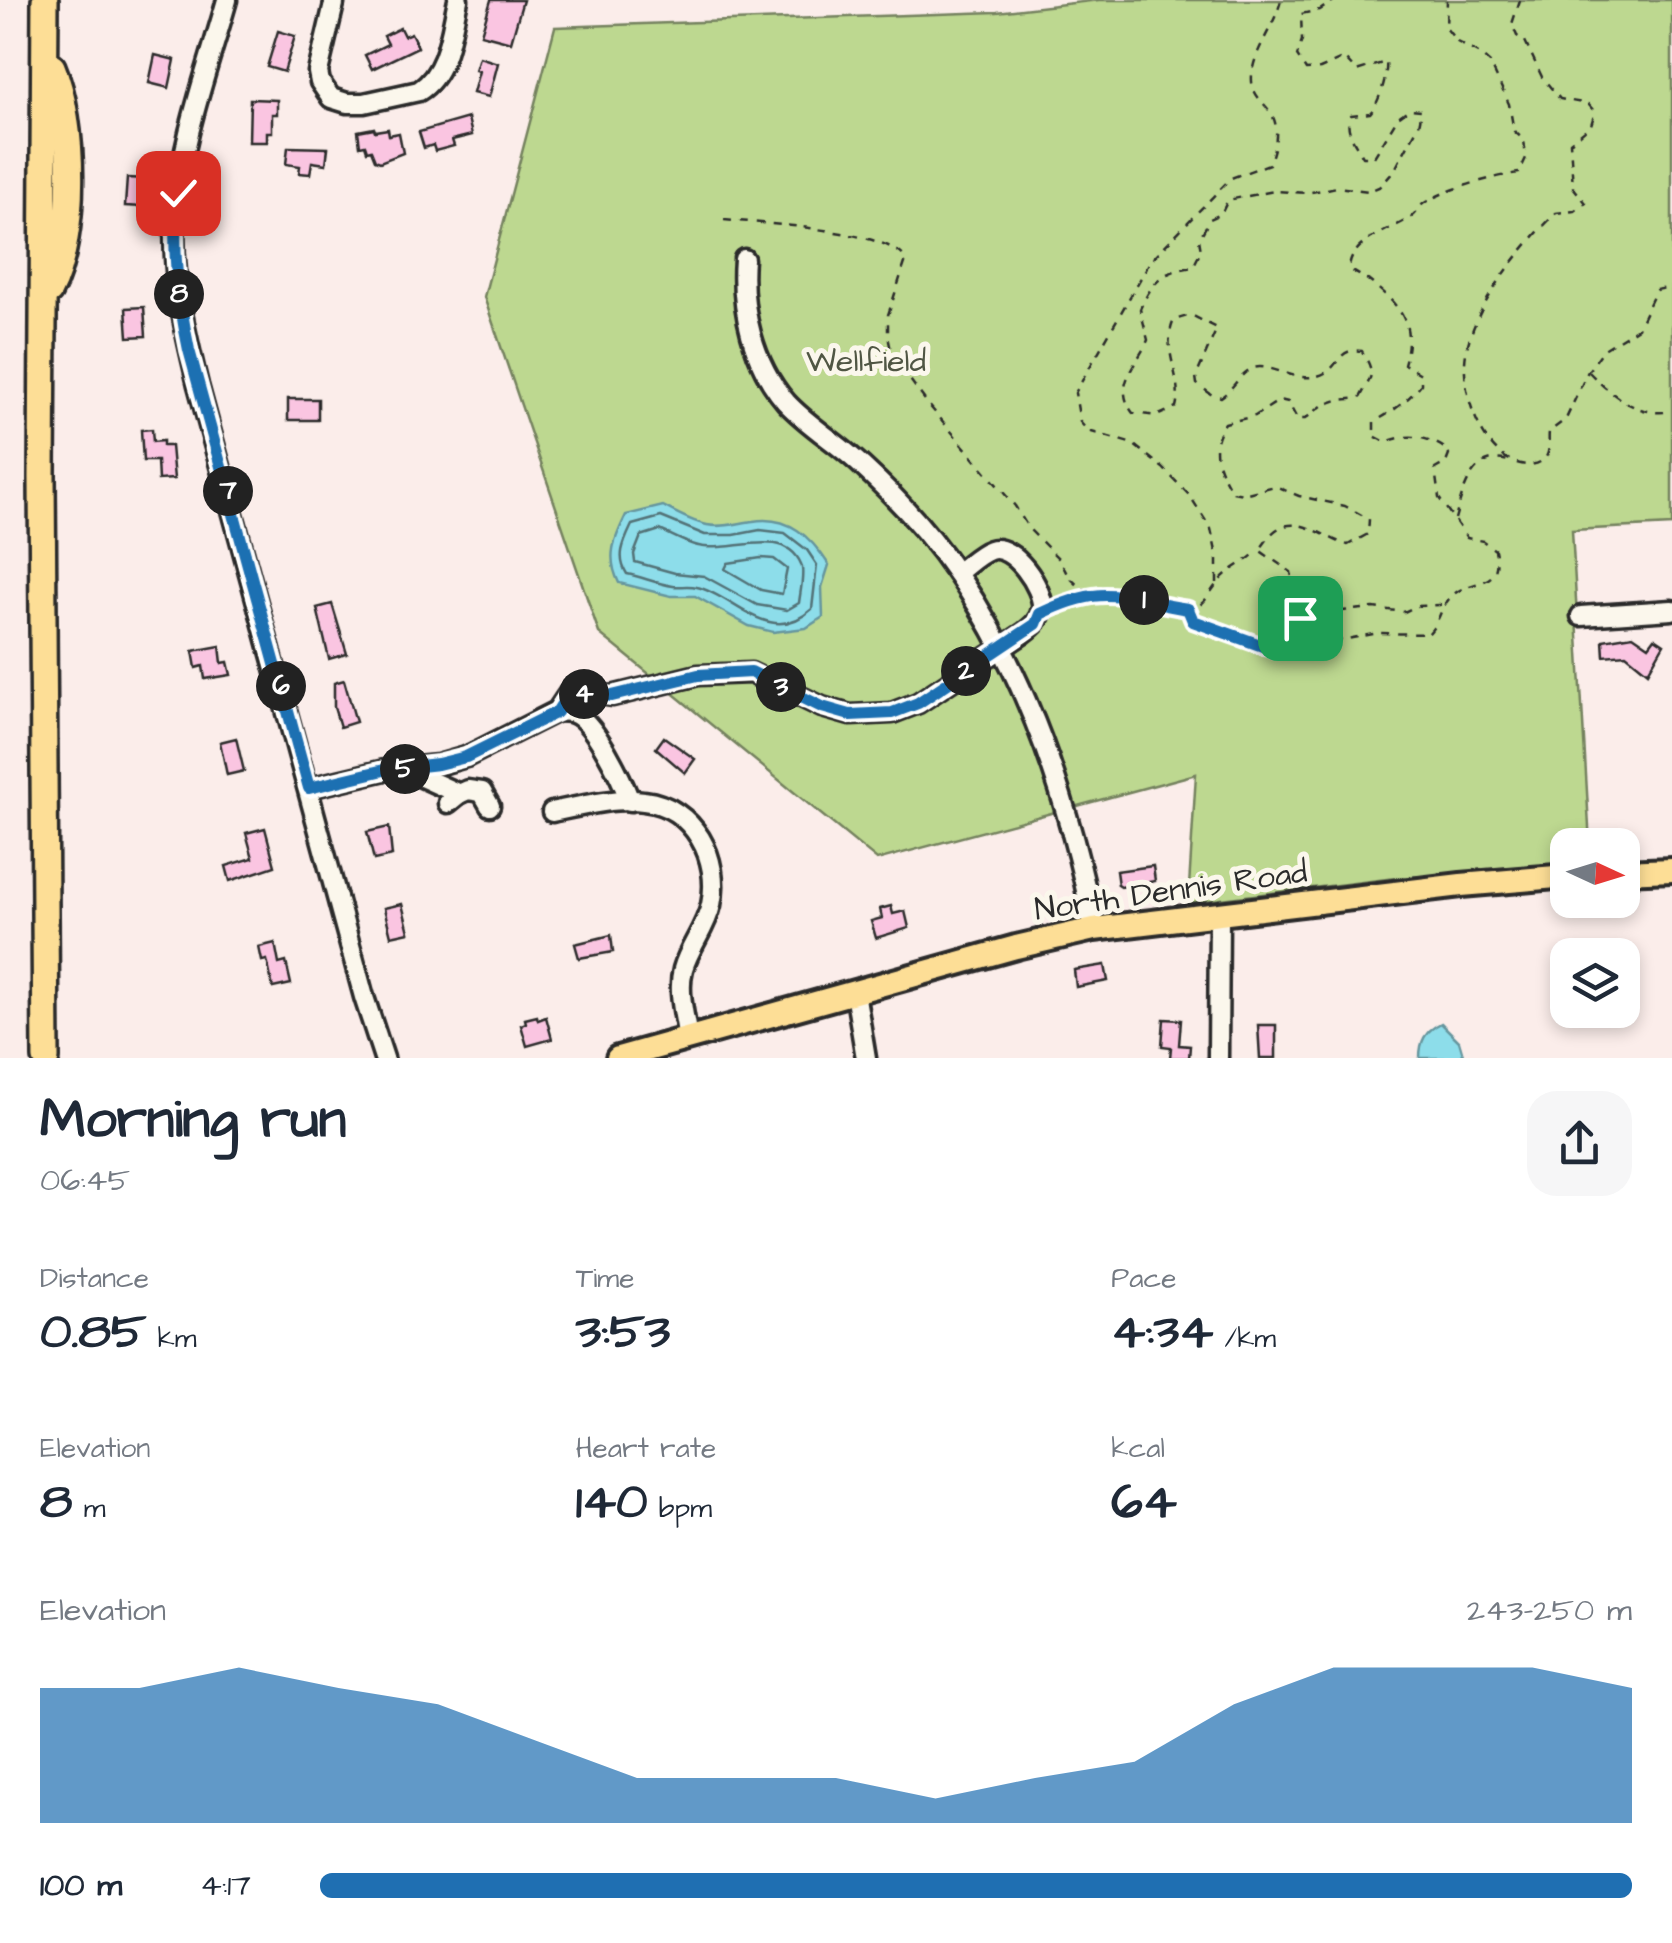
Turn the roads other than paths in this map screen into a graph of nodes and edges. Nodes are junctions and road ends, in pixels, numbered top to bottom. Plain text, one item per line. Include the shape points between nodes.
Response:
1 (45, 0) edge
2 (227, 0) edge
3 (458, 0) edge
4 (329, 1) edge
5 (744, 259) dead end
6 (957, 574) junction
7 (1672, 610) edge
8 (1581, 616) dead end
9 (1000, 648) junction
10 (557, 712) junction
11 (404, 769) junction
12 (309, 788) junction
13 (630, 800) junction
14 (490, 806) dead end
15 (552, 812) dead end
16 (1672, 870) edge
17 (1640, 871) edge
18 (1550, 878) edge
19 (1219, 915) junction
20 (1094, 928) junction
21 (856, 992) junction
22 (688, 1038) junction
23 (46, 1058) edge
24 (384, 1058) edge
25 (618, 1058) edge
26 (866, 1058) edge
27 (1218, 1058) edge

1 - 23 highway via 45,51 66,117 67,217 62,263 44,300
2 - 12 street via 178,193 176,276 198,385
3 - 4 street via 440,68 427,86 355,104 331,98 320,82
5 - 6 street via 746,319 774,386 882,484
6 - 9 street
6 - 9 street via 987,551 1004,550 1017,557 1041,598 1036,624
7 - 8 street
9 - 10 street via 892,713 850,715 822,707 751,672 698,675 612,696 571,690
9 - 20 street via 1066,805
10 - 11 street via 466,757
10 - 13 street via 583,720
11 - 12 street
11 - 14 street via 453,798 482,792
12 - 24 street
13 - 15 street
13 - 22 street via 672,810 694,826 708,850 711,906 681,982
16 - 17 main road
18 - 19 main road, North Dennis Road
19 - 20 main road, North Dennis Road
19 - 27 street
20 - 21 main road, North Dennis Road
21 - 22 main road, North Dennis Road
21 - 26 street
22 - 25 main road, North Dennis Road

